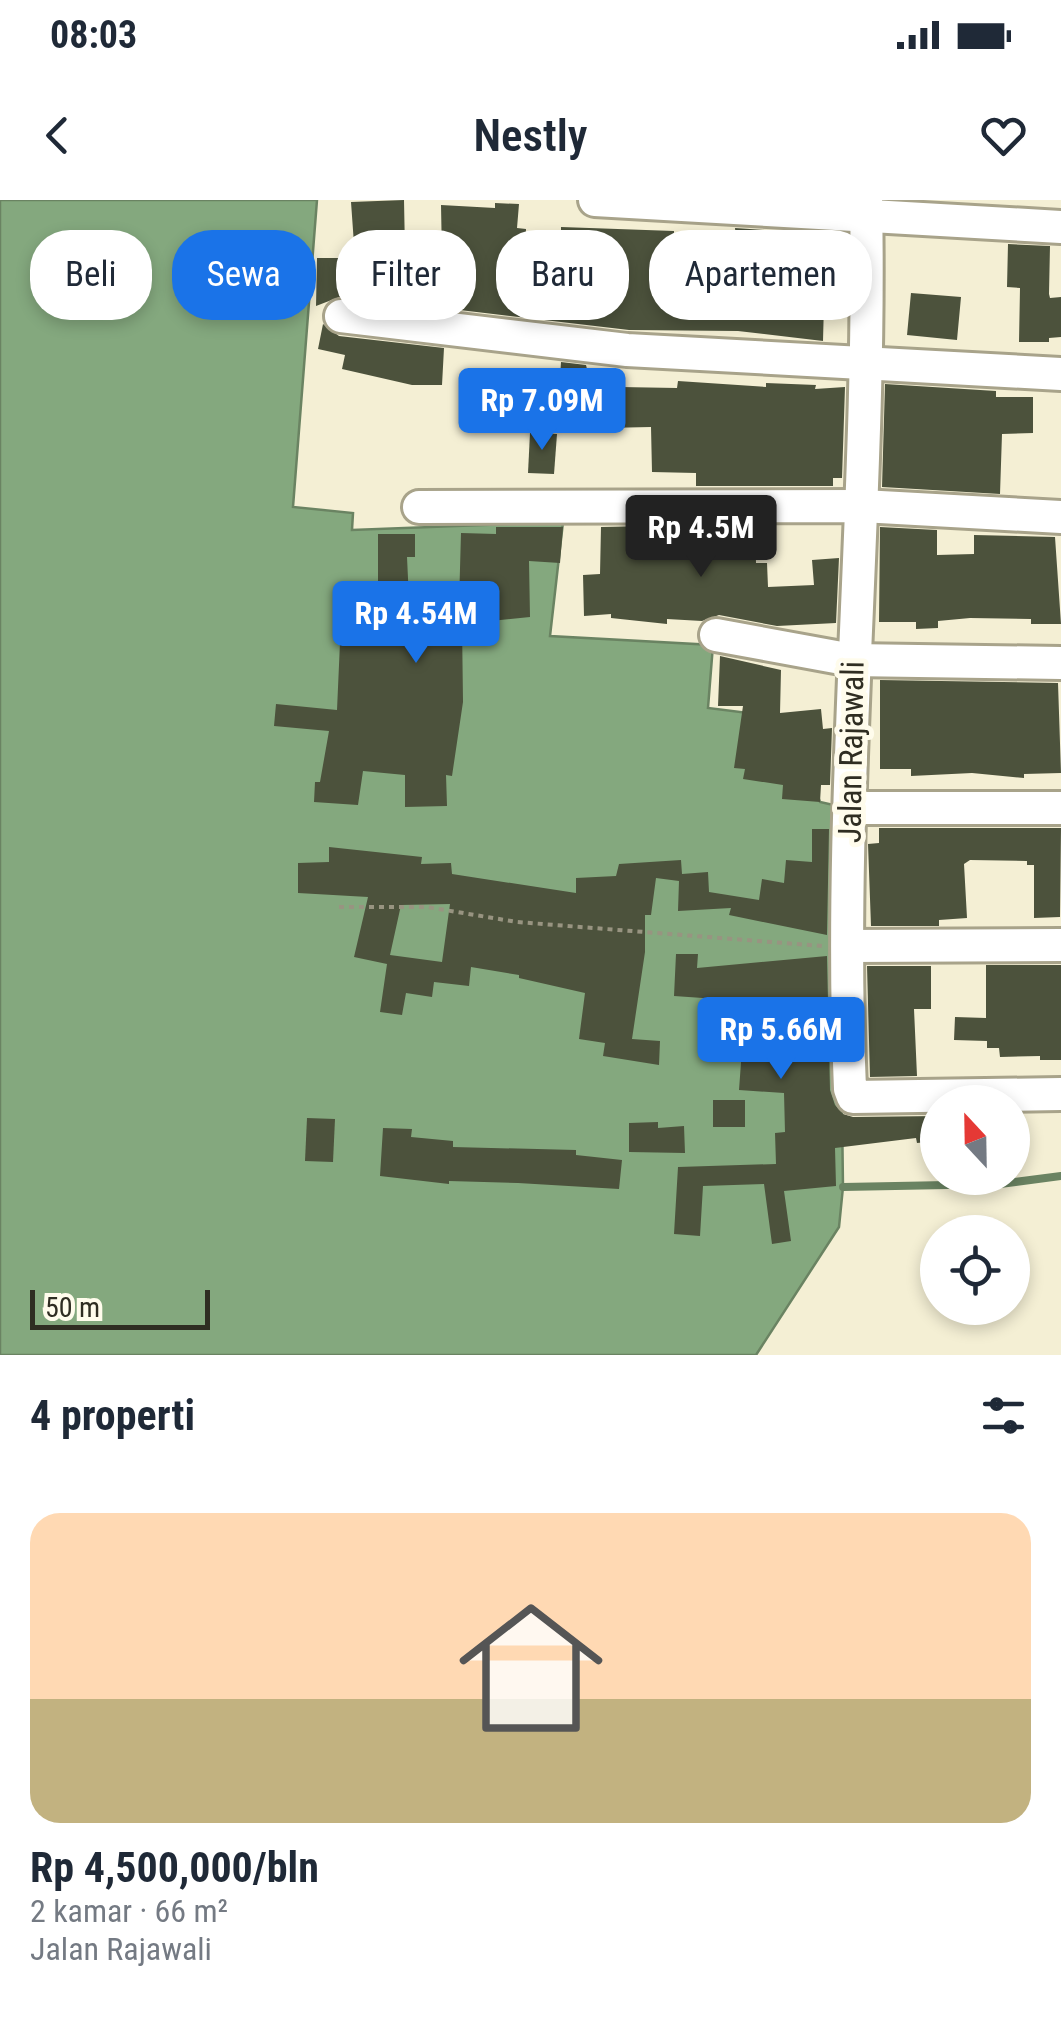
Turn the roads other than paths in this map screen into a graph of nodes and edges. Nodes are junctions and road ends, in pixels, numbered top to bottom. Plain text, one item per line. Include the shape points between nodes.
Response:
1 (595, 200) edge
2 (866, 208) edge
3 (1061, 226) edge
4 (375, 320) edge
5 (863, 363) junction
6 (1061, 374) edge
7 (862, 506) junction
8 (419, 507) dead end
9 (1061, 518) edge
10 (716, 635) dead end
11 (852, 660) junction
12 (1061, 663) edge
13 (850, 808) junction
14 (1061, 808) edge
15 (1061, 946) edge
16 (843, 947) junction
17 (1061, 1094) edge

1 - 2 street
2 - 3 street
2 - 5 street, Jalan Rajawali
4 - 5 street via 627,350
5 - 6 street
5 - 7 street, Jalan Rajawali
7 - 8 street
7 - 9 street
7 - 11 street, Jalan Rajawali
10 - 11 street
11 - 12 street
11 - 13 street, Jalan Rajawali
13 - 14 street
13 - 16 street, Jalan Rajawali
15 - 16 street
16 - 17 street, Jalan Rajawali via 853,1097

